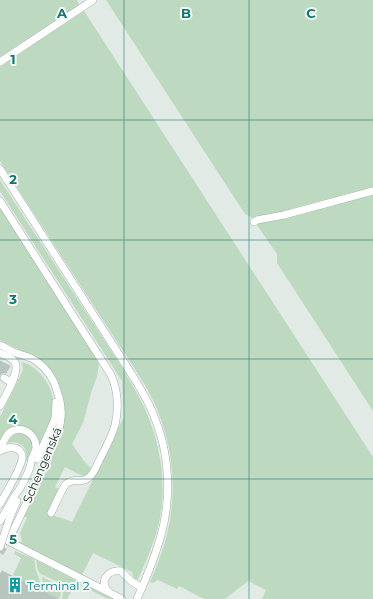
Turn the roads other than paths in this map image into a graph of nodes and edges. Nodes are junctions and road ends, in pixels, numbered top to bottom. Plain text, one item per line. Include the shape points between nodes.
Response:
1 (93, 0) edge
2 (0, 62) edge
3 (0, 169) edge
4 (373, 191) edge
5 (0, 201) edge
6 (254, 222) dead end
7 (0, 345) edge
8 (0, 353) edge
9 (17, 353) junction
10 (4, 378) dead end
11 (14, 378) junction
12 (0, 406) edge
13 (0, 450) edge
14 (30, 467) junction
15 (20, 489) junction
16 (0, 504) edge
17 (25, 506) junction
18 (51, 513) dead end
19 (0, 521) edge
20 (11, 525) dead end
21 (0, 547) tunnel mouth
22 (142, 588) junction
23 (109, 593) junction
24 (122, 599) edge
25 (137, 599) edge

1 - 2 street
3 - 22 street via 130,371 157,422 166,458 168,500 160,539
4 - 6 street
5 - 18 street via 115,383 115,426 94,471 88,479 71,481 65,485
7 - 9 street, Schengenská
8 - 11 street via 16,364
9 - 14 street via 42,373 52,388 55,400 56,414 53,424 36,461
9 - 17 street, Schengenská via 36,361 46,371 54,382 61,411 54,443
10 - 11 street via 8,381
11 - 12 street
13 - 14 street via 10,432 26,431 33,436 36,443
13 - 16 street via 12,447 18,449 22,459
14 - 15 street
15 - 19 street
15 - 21 street, bridge
17 - 20 street
17 - 23 street, Schengenská via 8,541
22 - 23 street via 121,572 114,571 108,574 104,582
22 - 25 street
23 - 24 street

